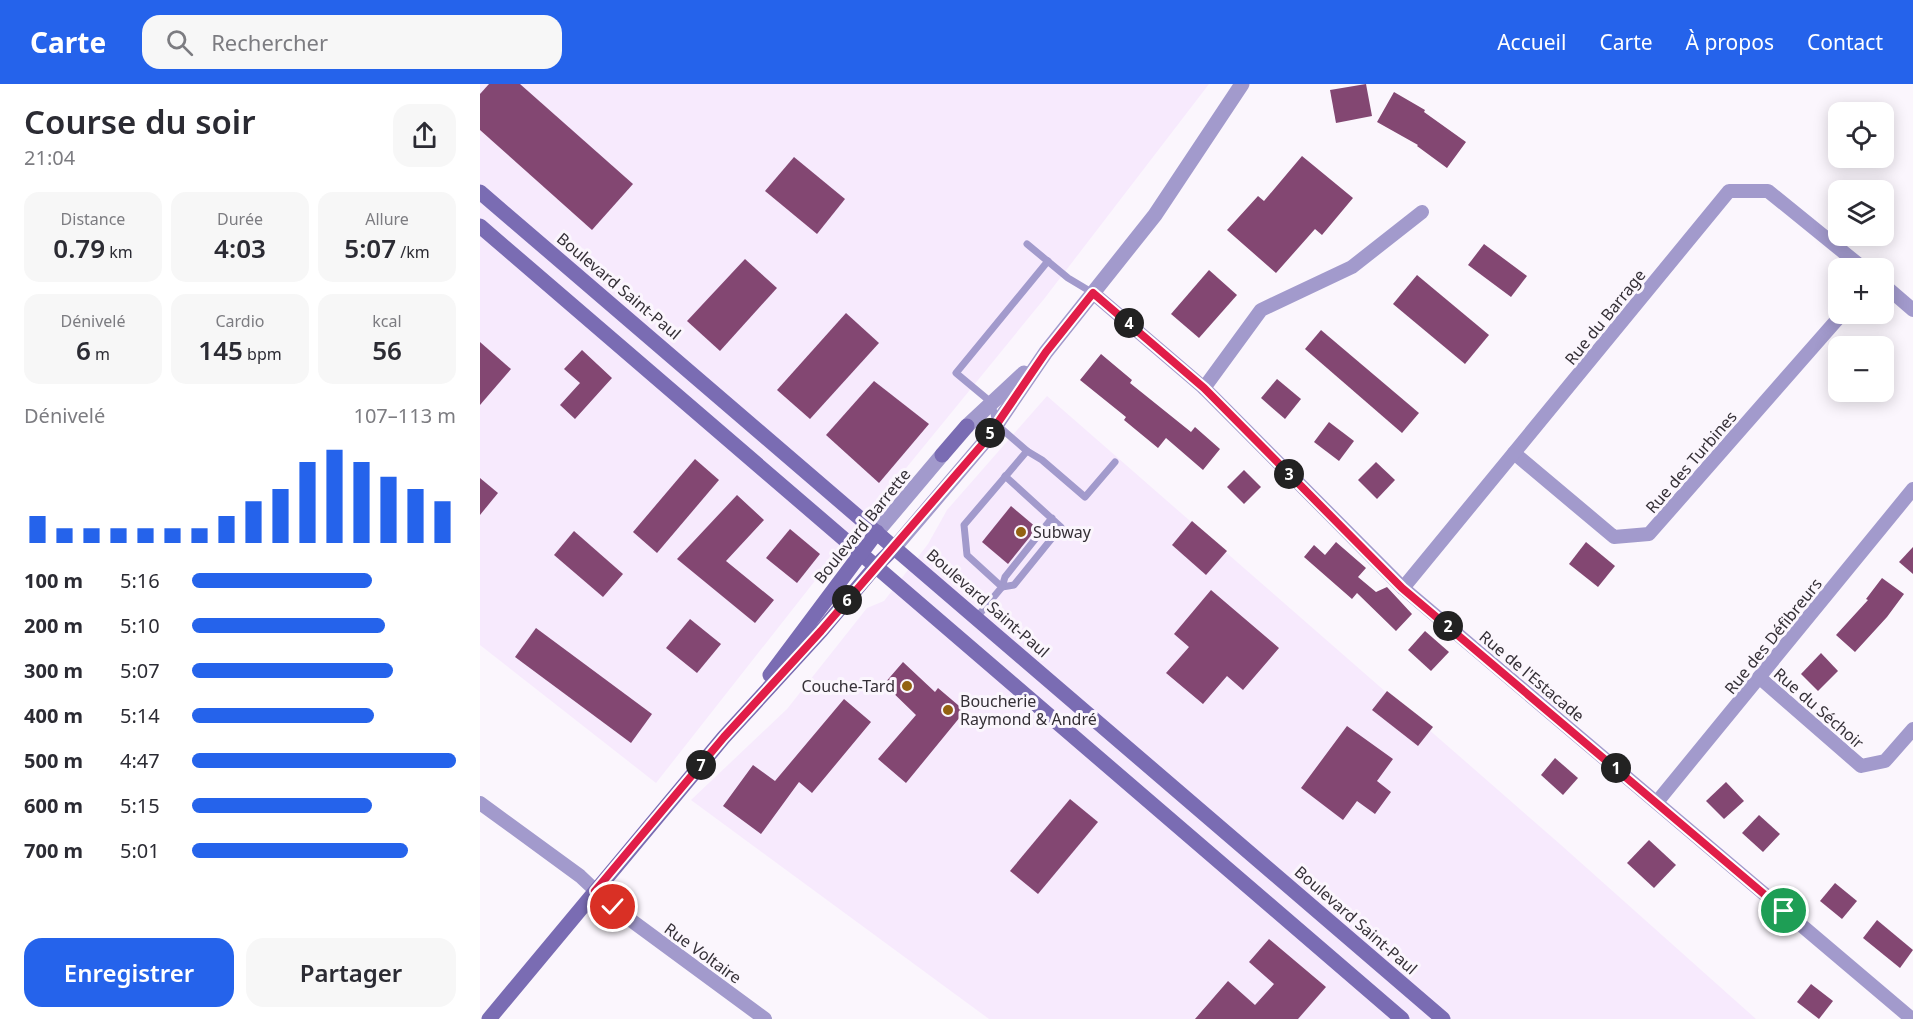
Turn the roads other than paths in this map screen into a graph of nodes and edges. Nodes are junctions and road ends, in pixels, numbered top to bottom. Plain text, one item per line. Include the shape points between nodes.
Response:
1 (1242, 84) edge
2 (480, 192) edge
3 (1422, 212) dead end
4 (480, 226) edge
5 (1027, 244) dead end
6 (1851, 258) edge
7 (1048, 261) junction
8 (1093, 293) junction
9 (1894, 294) edge
10 (1913, 310) edge
11 (1833, 324) edge
12 (1046, 352) junction
13 (1204, 388) junction
14 (992, 403) junction
15 (996, 424) junction
16 (967, 426) joint
17 (1027, 451) junction
18 (1514, 453) junction
19 (942, 455) joint
20 (1115, 462) dead end
21 (1005, 476) junction
22 (1913, 489) edge
23 (1052, 518) junction
24 (877, 532) junction
25 (895, 547) junction
26 (861, 555) junction
27 (875, 567) junction
28 (1002, 587) junction
29 (1402, 588) junction
30 (977, 617) junction
31 (1760, 678) junction
32 (1913, 729) edge
33 (724, 737) junction
34 (1657, 802) junction
35 (480, 803) edge
36 (595, 891) junction
37 (489, 1019) edge
38 (765, 1019) edge
39 (1402, 1019) edge
40 (1443, 1019) edge
41 (1912, 1019) edge

1 - 8 street, Boulevard Barrette via 1155,215
2 - 24 main road, Boulevard Saint-Paul
3 - 13 street via 1352,267 1261,310
4 - 26 main road
5 - 7 lane
6 - 18 street, Rue du Barrage via 1768,191 1729,191
7 - 8 lane
7 - 14 lane via 956,373
8 - 12 street, Boulevard Barrette
8 - 13 street, Rue de l'Estacade
9 - 10 street
11 - 18 street, Rue des Turbines via 1649,534 1614,537
12 - 14 street, Boulevard Barrette
12 - 15 street, Boulevard Barrette
13 - 29 street, Rue de l'Estacade
14 - 15 lane
14 - 16 street, Boulevard Barrette
15 - 17 lane
15 - 25 street, Boulevard Barrette
16 - 19 main road, Boulevard Barrette
17 - 20 lane via 1085,497
17 - 21 lane
18 - 29 street, Rue du Barrage
19 - 24 street, Boulevard Barrette
21 - 23 lane
21 - 28 lane via 964,525 967,555
22 - 31 street, Rue des Défibreurs
23 - 28 lane via 1005,577
23 - 28 lane via 1061,527 1014,585
24 - 25 main road, Boulevard Saint-Paul
24 - 26 main road, Boulevard Barrette
25 - 27 main road, Boulevard Barrette
25 - 30 main road, Boulevard Saint-Paul
26 - 27 main road
26 - 33 main road, Boulevard Barrette
27 - 33 main road, Boulevard Barrette
27 - 39 main road
28 - 30 lane
29 - 34 street, Rue de l'Estacade
30 - 40 main road, Boulevard Saint-Paul
31 - 32 street, Rue du Séchoir via 1861,766 1885,761
31 - 34 street, Rue des Défibreurs
33 - 36 main road, Boulevard Barrette
34 - 41 street, Rue de l'Estacade
35 - 36 street, Rue Voltaire
36 - 37 main road, Boulevard Barrette
36 - 38 street, Rue Voltaire

